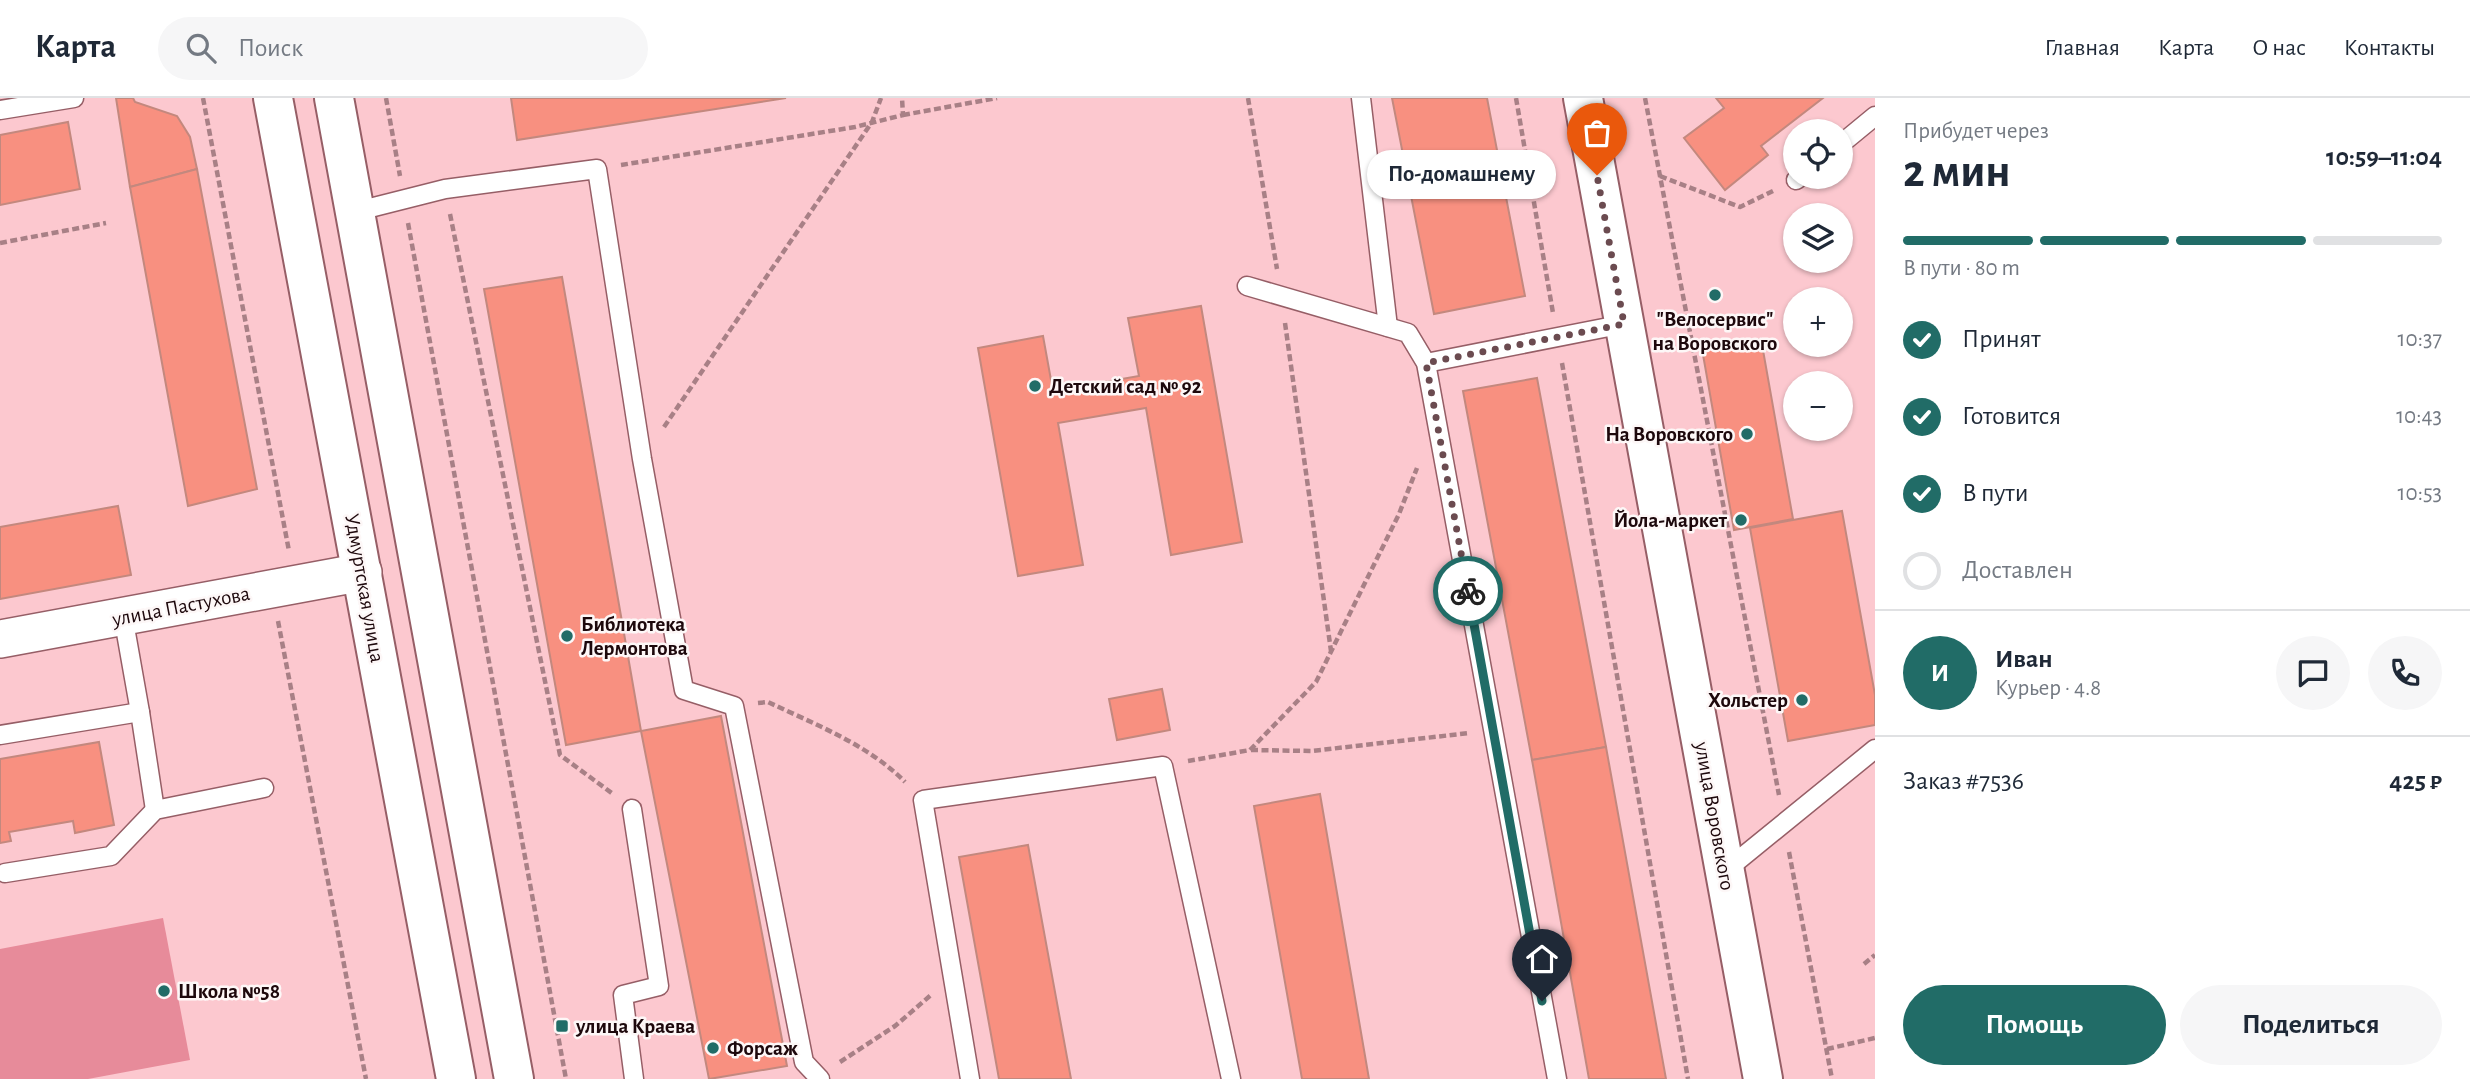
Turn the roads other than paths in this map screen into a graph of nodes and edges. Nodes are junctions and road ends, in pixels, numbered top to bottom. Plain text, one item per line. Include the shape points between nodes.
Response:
1 (74, 98) edge
2 (273, 98) edge
3 (334, 98) edge
4 (1361, 98) edge
5 (1587, 101) edge
6 (0, 110) edge
7 (1875, 116) edge
8 (1853, 134) edge
9 (354, 212) junction
10 (1247, 286) dead end
11 (1624, 324) junction
12 (1388, 327) junction
13 (1426, 363) junction
14 (363, 572) junction
15 (123, 617) junction
16 (0, 639) edge
17 (140, 712) junction
18 (0, 735) edge
19 (1875, 749) edge
20 (264, 788) dead end
21 (632, 809) road end
22 (155, 810) junction
23 (1725, 870) junction
24 (5, 873) dead end
25 (456, 1079) edge
26 (514, 1079) edge
27 (634, 1079) edge
28 (820, 1079) edge
29 (970, 1079) edge
30 (1231, 1079) edge
31 (1557, 1079) edge
32 (1763, 1079) edge

1 - 6 lane
2 - 14 main road, Удмуртская улица
3 - 9 main road
4 - 12 lane
5 - 11 main road, улица Воровского
7 - 8 lane
9 - 26 main road
9 - 28 lane via 445,189 597,169 684,690 734,706 804,1062
10 - 12 lane
11 - 13 lane
11 - 23 main road, улица Воровского
12 - 13 lane via 1408,333
13 - 31 lane
14 - 15 street, улица Пастухова
14 - 25 main road, Удмуртская улица
15 - 16 street, улица Пастухова
15 - 17 lane
17 - 18 lane
17 - 22 lane
19 - 23 lane
20 - 22 lane
21 - 27 lane via 659,986 623,995
22 - 24 lane via 111,856
23 - 32 main road, улица Воровского
29 - 30 lane via 923,800 1163,765

